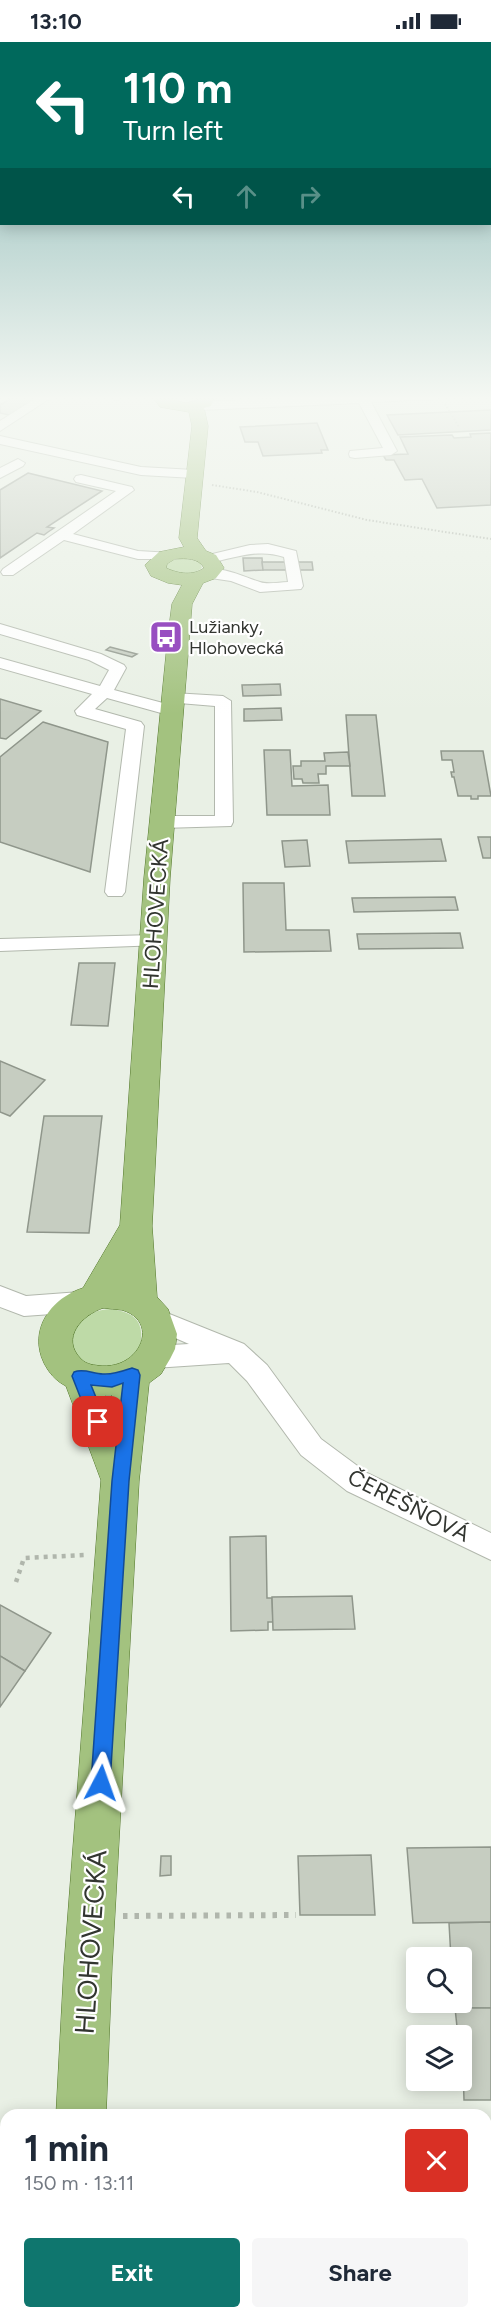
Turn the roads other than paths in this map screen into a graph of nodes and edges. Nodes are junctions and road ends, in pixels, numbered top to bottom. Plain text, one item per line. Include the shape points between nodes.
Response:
1 (110, 501) edge
2 (195, 501) edge
3 (61, 535) junction
4 (200, 561) junction
5 (166, 563) junction
6 (8, 572) dead end
7 (182, 604) junction
8 (0, 629) edge
9 (0, 663) edge
10 (105, 692) junction
11 (172, 704) junction
12 (162, 822) junction
13 (115, 892) dead end
14 (154, 941) junction
15 (0, 945) edge
16 (136, 1226) junction
17 (0, 1296) edge
18 (88, 1299) junction
19 (24, 1306) junction
20 (148, 1310) junction
21 (54, 1338) junction
22 (235, 1352) junction
23 (143, 1366) junction
24 (80, 1376) junction
25 (120, 1481) junction
26 (491, 1547) edge
27 (81, 2109) edge

1 - 3 street
2 - 4 main road, HLOHOVECKÁ
3 - 5 street
3 - 6 street
4 - 4 street via 260,588 296,586 291,554 273,547 248,547
4 - 5 main road
4 - 5 main road
4 - 7 main road, HLOHOVECKÁ
5 - 7 main road
7 - 11 main road, HLOHOVECKÁ
8 - 10 street via 118,668
9 - 10 street
10 - 11 street
10 - 13 street via 83,711 135,726
11 - 12 main road, HLOHOVECKÁ
11 - 12 street via 223,701 224,822
12 - 14 main road, HLOHOVECKÁ
14 - 15 street
14 - 16 main road, HLOHOVECKÁ
16 - 18 main road, HLOHOVECKÁ
16 - 20 main road, HLOHOVECKÁ
17 - 19 street
18 - 19 street
18 - 20 main road via 119,1295
18 - 21 main road via 62,1318
19 - 21 street
20 - 22 street, ČEREŠŇOVÁ
20 - 23 main road via 161,1338
21 - 24 main road via 62,1362
22 - 23 street
22 - 26 street, ČEREŠŇOVÁ via 257,1373 311,1447 357,1482
23 - 24 main road via 112,1381
23 - 25 main road, HLOHOVECKÁ
24 - 25 main road, HLOHOVECKÁ
25 - 27 main road, HLOHOVECKÁ

